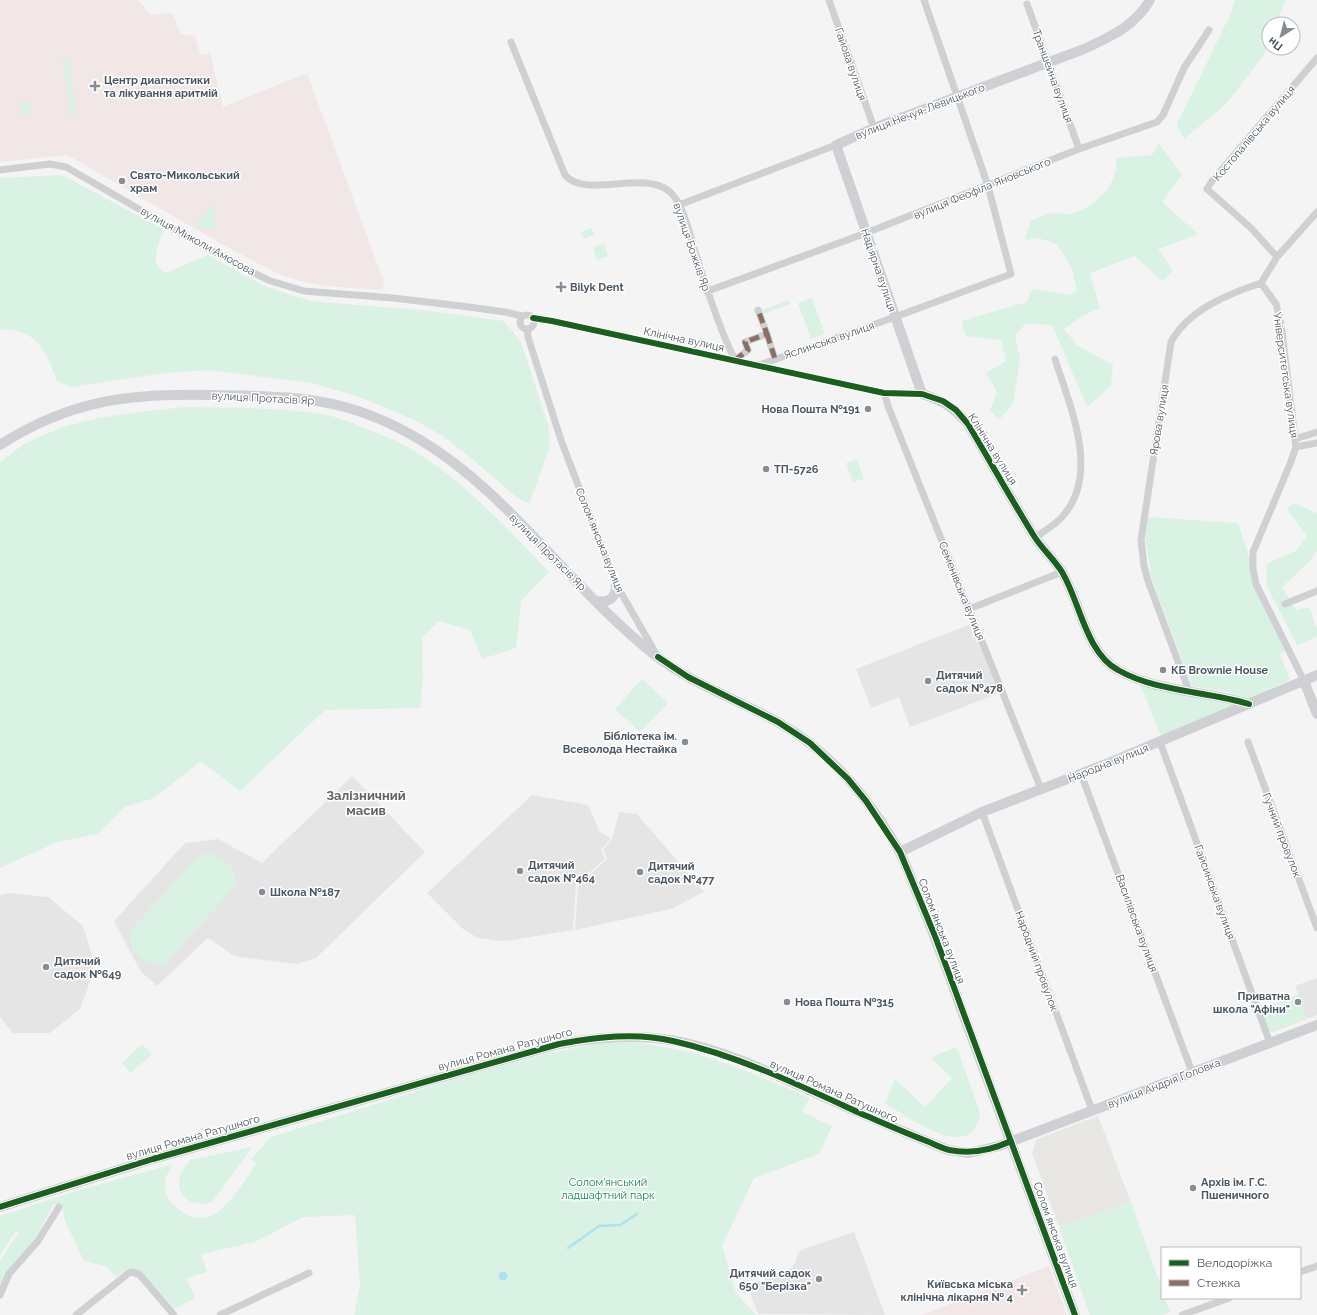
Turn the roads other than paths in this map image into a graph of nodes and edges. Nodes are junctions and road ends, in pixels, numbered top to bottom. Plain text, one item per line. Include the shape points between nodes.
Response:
1 (828, 0) edge
2 (924, 0) edge
3 (1150, 0) edge
4 (1027, 4) dead end
5 (1209, 30) dead end
6 (511, 42) dead end
7 (1317, 58) edge
8 (1047, 63) junction
9 (957, 97) junction
10 (874, 128) junction
11 (836, 145) junction
12 (1079, 149) junction
13 (0, 170) edge
14 (988, 186) junction
15 (679, 205) junction
16 (1317, 212) edge
17 (866, 234) junction
18 (1277, 257) junction
19 (1261, 284) junction
20 (708, 291) junction
21 (758, 310) dead end
22 (522, 316) junction
23 (895, 317) junction
24 (533, 318) junction
25 (528, 329) junction
26 (767, 334) junction
27 (775, 359) junction
28 (1056, 359) dead end
29 (735, 360) junction
30 (759, 365) junction
31 (884, 393) junction
32 (922, 394) junction
33 (1317, 432) edge
34 (1295, 439) junction
35 (1317, 443) edge
36 (0, 445) edge
37 (1296, 447) junction
38 (1035, 538) junction
39 (1062, 572) junction
40 (616, 584) junction
41 (1317, 591) edge
42 (596, 601) junction
43 (1285, 604) dead end
44 (969, 608) junction
45 (658, 657) junction
46 (1317, 675) edge
47 (1304, 681) junction
48 (1189, 691) junction
49 (1249, 704) junction
50 (1317, 714) edge
51 (1160, 742) junction
52 (1248, 742) dead end
53 (1082, 774) junction
54 (1041, 790) junction
55 (982, 812) junction
56 (900, 852) junction
57 (1317, 928) edge
58 (1317, 1025) edge
59 (1270, 1043) junction
60 (1192, 1072) junction
61 (1092, 1110) junction
62 (1011, 1141) junction
63 (0, 1207) edge
64 (59, 1207) dead end
65 (1317, 1266) edge
66 (1301, 1272) edge
67 (309, 1273) dead end
68 (0, 1295) edge
69 (1226, 1299) edge
70 (76, 1315) edge
71 (174, 1315) edge
72 (220, 1315) edge
73 (1075, 1315) edge
74 (1182, 1315) edge

1 - 10 street, Гайова вулиця
2 - 9 street
3 - 8 street, вулиця Нечуя-Левицького via 1118,33
4 - 8 street, Траншейна вулиця
5 - 12 street, вулиця Феофіла Яновського via 1184,68 1163,115 1157,122
6 - 15 street, вулиця Божків Яр via 568,179 584,185 639,183 662,186 676,198
7 - 18 street, Костопалівська вулиця via 1207,189 1252,229
8 - 9 street, вулиця Нечуя-Левицького
8 - 12 street, Траншейна вулиця
9 - 10 street, вулиця Нечуя-Левицького
9 - 14 street
10 - 11 street, вулиця Нечуя-Левицького
11 - 15 street, вулиця Нечуя-Левицького
11 - 17 street, Надʼярна вулиця
12 - 14 street, вулиця Феофіла Яновського
13 - 22 street, вулиця Миколи Амосова via 50,164 66,166 213,252 268,280 304,291 401,299
14 - 17 street, вулиця Феофіла Яновського
14 - 23 street, Яслинська вулиця via 1011,274
15 - 20 street, вулиця Божків Яр
16 - 18 street
17 - 20 street, вулиця Феофіла Яновського
17 - 23 street, Надʼярна вулиця
18 - 19 street
19 - 34 street, Університетська вулиця via 1276,304 1281,324
19 - 48 street, Ярова вулиця via 1243,289 1196,314 1178,330 1171,342 1141,540 1148,581
20 - 29 street, вулиця Божків Яр
21 - 26 street
22 - 24 street via 529,315
22 - 25 street via 520,325
23 - 27 street, Яслинська вулиця
23 - 32 street, Надʼярна вулиця
24 - 25 street via 534,325
24 - 29 street, Клінічна вулиця
25 - 40 street, Соломʼянська вулиця via 528,337 562,443
26 - 27 street
26 - 29 street via 745,342 748,350
27 - 30 street, Яслинська вулиця
28 - 38 street via 1080,442 1082,466 1077,496 1062,518
29 - 30 street, Клінічна вулиця
30 - 31 street, Клінічна вулиця
31 - 32 street, Клінічна вулиця
31 - 44 street, Семенівська вулиця
32 - 38 street, Клінічна вулиця via 943,401 956,410 968,424
33 - 34 street
34 - 37 street, Університетська вулиця
35 - 37 street
36 - 42 street, вулиця Протасів Яр via 49,417 122,398 167,395 269,396 301,398 345,407 393,425 422,440 453,461
37 - 47 street, Університетська вулиця via 1253,552 1252,568 1256,584
38 - 39 street, Клінічна вулиця
39 - 44 street
39 - 48 street, Клінічна вулиця via 1095,649 1105,662 1138,680
40 - 42 street via 616,592 610,601
40 - 45 street, Соломʼянська вулиця
41 - 43 street
42 - 45 street, вулиця Протасів Яр
44 - 54 street, Семенівська вулиця
45 - 56 street, Соломʼянська вулиця via 688,677 778,722 810,743 848,779
46 - 47 street, Народна вулиця
47 - 49 street, Народна вулиця
47 - 50 street, Університетська вулиця
48 - 49 street, Клінічна вулиця
49 - 51 street, Народна вулиця
51 - 53 street, Народна вулиця
51 - 59 street, Гайсинська вулиця
52 - 57 street, Гучний провулок
53 - 54 street, Народна вулиця
53 - 60 street, Василівська вулиця
54 - 55 street, Народна вулиця
55 - 56 street, Народна вулиця
55 - 61 street, Народний провулок
56 - 62 street, Соломʼянська вулиця via 935,936
58 - 59 street, вулиця Андрія Головка
59 - 60 street, вулиця Андрія Головка
60 - 61 street, вулиця Андрія Головка
61 - 62 street, вулиця Андрія Головка
62 - 63 street, вулиця Романа Ратушного via 969,1153 948,1150 724,1055 672,1041 616,1036 551,1046 159,1157
62 - 73 street, Соломʼянська вулиця
64 - 68 street via 38,1241 9,1274
65 - 66 street
67 - 72 street
69 - 74 street
70 - 71 street via 130,1272 139,1274

